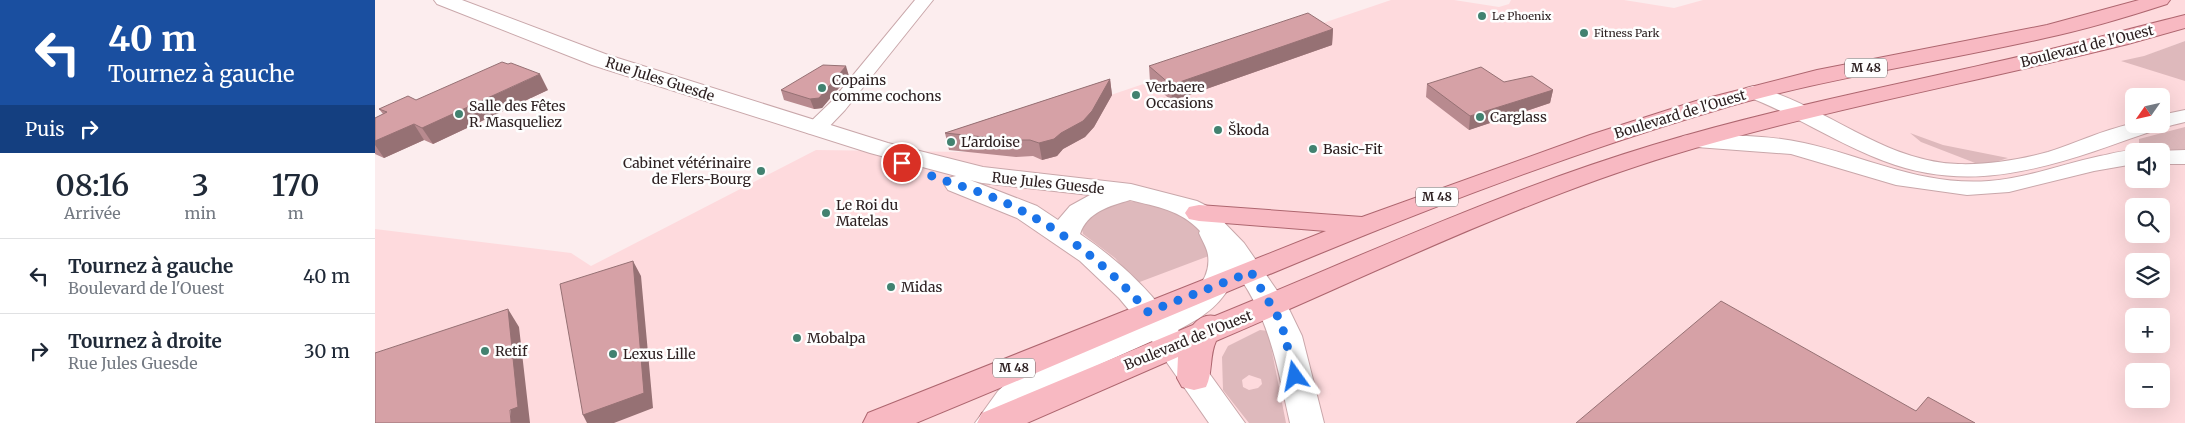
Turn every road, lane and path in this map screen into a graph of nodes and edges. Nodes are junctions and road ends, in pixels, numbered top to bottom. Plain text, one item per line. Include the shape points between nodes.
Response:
1 (444, 0) edge
2 (924, 0) edge
3 (2160, 0) edge
4 (2185, 21) edge
5 (2007, 40) junction
6 (1753, 92) junction
7 (1792, 111) junction
8 (2185, 116) edge
9 (2170, 119) edge
10 (815, 128) junction
11 (1626, 130) junction
12 (2125, 133) edge
13 (1691, 141) junction
14 (879, 148) junction
15 (2170, 157) edge
16 (2185, 158) edge
17 (2125, 159) edge
18 (1919, 182) junction
19 (1131, 192) junction
20 (1199, 213) junction
21 (1364, 226) junction
22 (1065, 236) junction
23 (1217, 285) junction
24 (1262, 289) junction
25 (1159, 328) junction
26 (1205, 331) junction
27 (1194, 378) junction
28 (880, 423) edge
29 (993, 423) edge
30 (1228, 423) edge
31 (1307, 423) edge

1 - 10 street, Rue Jules Guesde via 600,60
2 - 10 street via 838,106
3 - 5 main road, Boulevard de l'Ouest / M 48
4 - 7 main road, Boulevard de l'Ouest / M 48 via 2119,40
5 - 6 main road, Boulevard de l'Ouest / M 48
5 - 7 main road via 1924,69 1807,97
6 - 7 street
6 - 11 main road, Boulevard de l'Ouest / M 48
7 - 12 street via 1902,160 1961,172 2001,170 2031,163
7 - 13 main road, Boulevard de l'Ouest / M 48
7 - 18 street via 1816,139 1854,160
8 - 9 street
10 - 14 street, Rue Jules Guesde
11 - 21 main road, Boulevard de l'Ouest / M 48 via 1523,165
11 - 24 main road, M 48 via 1576,159 1423,219
13 - 18 street, Boulevard de l'Ouest via 1795,148 1873,172
13 - 24 main road, Boulevard de l'Ouest / M 48
14 - 19 street, Rue Jules Guesde via 1011,180
14 - 22 street, Rue Jules Guesde via 922,172 1015,207
15 - 16 street
17 - 18 street via 1999,188
19 - 20 street, Rue Jules Guesde via 1173,201
19 - 22 street, Rue Jules Guesde via 1093,203 1077,213 1068,223
20 - 21 main road
20 - 23 street via 1223,254
20 - 24 street, Rue Jules Guesde
21 - 24 main road, Boulevard de l'Ouest / M 48
22 - 25 street, Rue Jules Guesde via 1130,291
23 - 24 main road, Boulevard de l'Ouest / M 48
23 - 25 street, Boulevard de l'Ouest via 1193,309
24 - 26 main road, Boulevard de l'Ouest / M 48
24 - 31 street, Rue Jules Guesde via 1286,336
25 - 26 main road, Boulevard de l'Ouest / M 48
25 - 27 street, Rue Jules Guesde
25 - 28 main road, Boulevard de l'Ouest / M 48
25 - 29 main road, Boulevard de l'Ouest / M 48
26 - 27 main road via 1194,353
27 - 30 street, Rue Jules Guesde

